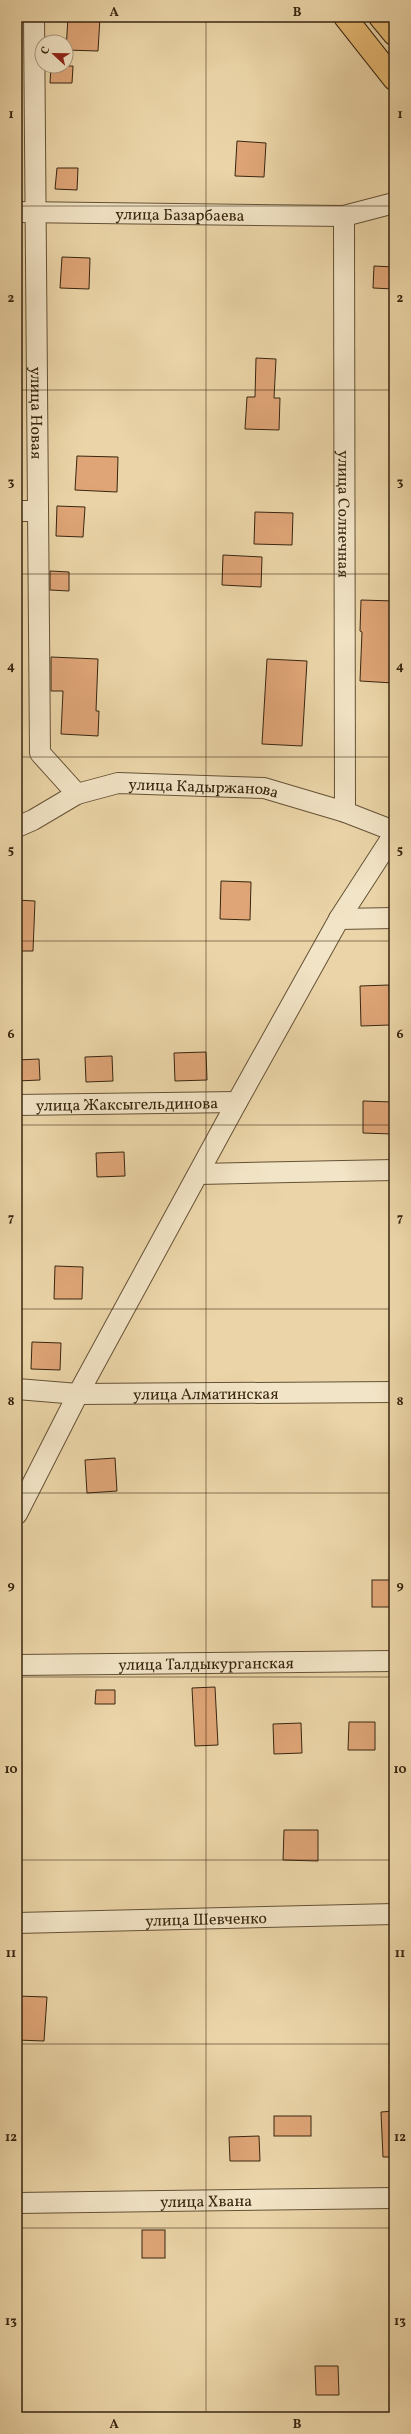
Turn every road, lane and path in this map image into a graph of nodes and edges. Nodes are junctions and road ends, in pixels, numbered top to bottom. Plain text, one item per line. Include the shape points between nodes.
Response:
1 (34, 17) edge
2 (345, 17) edge
3 (380, 17) edge
4 (394, 34) edge
5 (394, 79) edge
6 (394, 203) edge
7 (26, 212) edge
8 (344, 216) junction
9 (17, 510) edge
10 (38, 511) junction
11 (77, 794) junction
12 (346, 812) junction
13 (17, 828) edge
14 (394, 833) edge
15 (394, 918) edge
16 (339, 919) junction
17 (237, 1102) junction
18 (17, 1104) edge
19 (394, 1170) edge
20 (199, 1174) junction
21 (17, 1389) edge
22 (394, 1392) edge
23 (78, 1394) junction
24 (17, 1514) edge
25 (394, 1661) edge
26 (17, 1665) edge
27 (394, 1914) edge
28 (17, 1923) edge
29 (394, 2198) edge
30 (17, 2203) edge

1 - 7 street, улица Новая
2 - 5 main road
3 - 4 main road
6 - 8 street, улица Базарбаева
7 - 8 street, улица Базарбаева
7 - 10 street, улица Новая
8 - 12 street, улица Солнечная
9 - 10 street
10 - 11 street, улица Новая via 40,753
11 - 12 street, улица Кадыржанова via 118,782 264,788
11 - 13 street, улица Кадыржанова
12 - 14 street, улица Кадыржанова
14 - 16 street
15 - 16 street
16 - 17 street
17 - 18 street, улица Жаксыгельдинова
17 - 20 street
19 - 20 street
20 - 23 street
21 - 23 street, улица Алматинская
22 - 23 street, улица Алматинская
23 - 24 street
25 - 26 street, улица Талдыкурганская
27 - 28 street, улица Шевченко
29 - 30 street, улица Хвана

